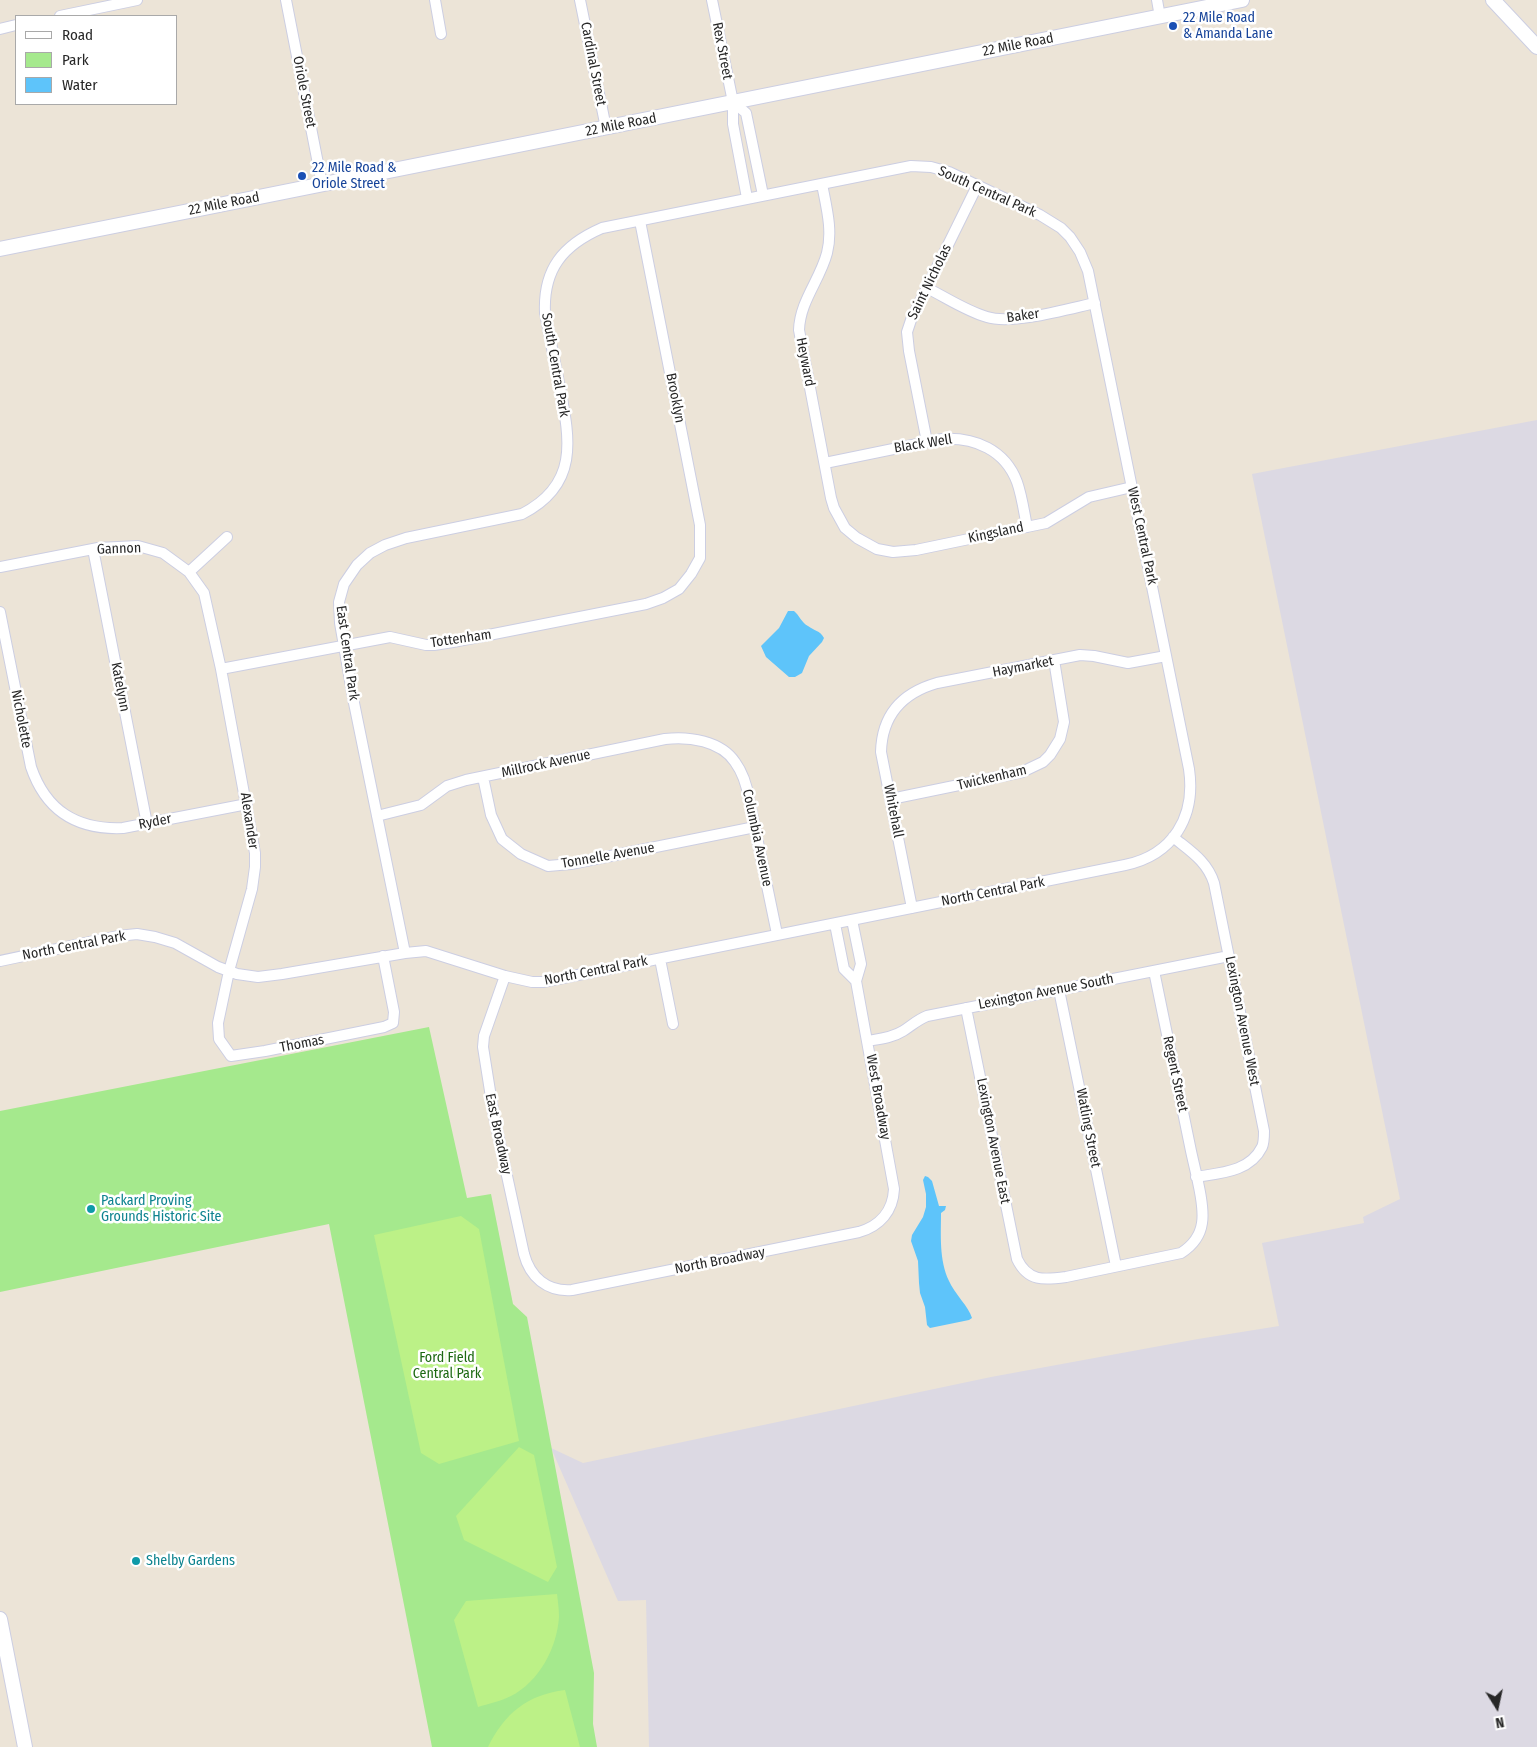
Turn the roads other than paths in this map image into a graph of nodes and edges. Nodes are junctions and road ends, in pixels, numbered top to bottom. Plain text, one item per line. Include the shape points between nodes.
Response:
1 (137, 0) edge
2 (286, 0) edge
3 (435, 0) edge
4 (580, 0) edge
5 (712, 0) edge
6 (1156, 0) edge
7 (1242, 0) edge
8 (1493, 0) edge
9 (65, 15) edge
10 (1160, 17) junction
11 (15, 25) edge
12 (0, 29) edge
13 (441, 34) dead end
14 (1535, 44) edge
15 (733, 102) junction
16 (606, 128) junction
17 (322, 184) junction
18 (822, 184) junction
19 (977, 186) junction
20 (763, 195) junction
21 (747, 198) junction
22 (640, 221) junction
23 (1061, 228) joint
24 (0, 249) edge
25 (927, 288) junction
26 (1095, 303) junction
27 (927, 442) junction
28 (825, 463) junction
29 (1132, 487) junction
30 (550, 493) joint
31 (1027, 527) junction
32 (227, 537) dead end
33 (856, 538) joint
34 (93, 550) junction
35 (0, 568) edge
36 (189, 572) junction
37 (691, 574) joint
38 (0, 612) edge
39 (344, 646) junction
40 (1166, 656) junction
41 (1054, 660) junction
42 (220, 669) junction
43 (890, 716) joint
44 (721, 750) joint
45 (483, 777) junction
46 (891, 799) junction
47 (247, 804) junction
48 (65, 816) joint
49 (377, 816) junction
50 (148, 824) junction
51 (754, 827) junction
52 (1173, 837) junction
53 (1165, 846) joint
54 (912, 908) junction
55 (852, 920) junction
56 (835, 924) junction
57 (777, 934) junction
58 (856, 944) junction
59 (840, 947) junction
60 (404, 952) junction
61 (383, 956) junction
62 (1229, 956) junction
63 (660, 959) junction
64 (0, 961) edge
65 (229, 971) junction
66 (1154, 971) junction
67 (505, 976) junction
68 (856, 981) junction
69 (1060, 990) junction
70 (966, 1008) junction
71 (673, 1024) dead end
72 (867, 1041) junction
73 (1196, 1177) junction
74 (888, 1212) joint
75 (1116, 1266) junction
76 (1025, 1272) joint
77 (546, 1285) joint
78 (0, 1619) edge
79 (25, 1747) edge

1 - 9 street
2 - 17 street, Oriole Street
3 - 13 street
4 - 16 street, Cardinal Street
5 - 15 street, Rex Street
6 - 10 street
7 - 10 street, 22 Mile Road
8 - 14 street
10 - 15 street, 22 Mile Road
11 - 12 street
15 - 16 street, 22 Mile Road
15 - 20 street via 746,113
15 - 21 street via 733,124
16 - 17 street, 22 Mile Road
17 - 24 street, 22 Mile Road
18 - 19 street, South Central Park via 921,165 949,172
18 - 20 street, South Central Park
18 - 28 street, Heyward via 830,239 801,313 799,330
19 - 23 street, South Central Park
19 - 25 street, Saint Nicholas
20 - 21 street, South Central Park
21 - 22 street, South Central Park
22 - 30 street, South Central Park via 602,228 573,243 548,279 545,313 566,418 568,446 561,476
22 - 37 street, Brooklyn via 700,525 700,558
23 - 26 street, West Central Park via 1082,256
25 - 26 street, Baker via 997,320
25 - 27 street, Saint Nicholas via 907,332
26 - 29 street, West Central Park
27 - 28 street, Black Well
27 - 31 street, Black Well via 952,438 974,441 998,454 1016,481
28 - 33 street, Heyward via 834,508 845,528
29 - 31 street, Kingsland via 1089,497 1054,519
29 - 40 street, West Central Park
30 - 39 street, East Central Park via 534,507 517,515 395,541 370,553 350,574 339,602
31 - 33 street, Kingsland via 893,552 877,549
32 - 36 street
34 - 35 street, Gannon
34 - 36 street, Gannon via 138,546 163,553
34 - 50 street, Katelynn
36 - 42 street, Gannon via 204,593
37 - 39 street, Tottenham via 679,589 646,604 434,646 390,636
38 - 48 street, Nicholette via 30,767 43,794
39 - 42 street, Tottenham
39 - 49 street, East Central Park
40 - 41 street, Haymarket via 1128,663 1087,655
40 - 52 street, West Central Park via 1191,780 1190,804
41 - 43 street, Haymarket via 921,688 905,698
41 - 46 street, Twickenham via 1064,722 1060,739 1043,762 1022,772
42 - 47 street, Alexander
43 - 46 street, Whitehall via 884,728 881,752
44 - 45 street, Millrock Avenue via 700,740 675,738
44 - 51 street, Columbia Avenue via 735,761 744,778
45 - 49 street, Millrock Avenue via 447,786 415,808
45 - 51 street, Tonnelle Avenue via 491,815 502,839 521,854 548,866
46 - 54 street, Whitehall
47 - 50 street, Ryder
47 - 65 street, Alexander via 255,867
48 - 50 street, Ryder via 104,829
49 - 60 street, East Central Park
51 - 57 street, Columbia Avenue
52 - 53 street, West Central Park
52 - 62 street, Lexington Avenue West via 1205,863 1211,872
53 - 54 street, North Central Park via 1133,864
54 - 55 street, North Central Park
55 - 56 street, North Central Park
55 - 58 street, West Broadway
56 - 57 street, North Central Park
56 - 59 street, West Broadway
57 - 63 street, North Central Park
58 - 59 street
58 - 68 street, West Broadway via 861,964
59 - 68 street, West Broadway via 844,969
60 - 61 street, North Central Park
60 - 67 street, North Central Park via 435,952
61 - 65 street, North Central Park via 258,977
61 - 65 street, Thomas via 394,1012 393,1023 240,1056 231,1056 219,1038 218,1023
62 - 66 street, Lexington Avenue South
62 - 73 street, Lexington Avenue West via 1264,1131 1262,1146 1250,1162 1238,1170
63 - 67 street, North Central Park via 542,982
63 - 71 street
64 - 65 street, North Central Park via 137,934 175,943
66 - 69 street, Lexington Avenue South
66 - 73 street, Regent Street
67 - 77 street, East Broadway via 484,1036 483,1055 524,1254 531,1273
68 - 72 street, West Broadway
69 - 70 street, Lexington Avenue South
69 - 75 street, Watling Street
70 - 72 street, Lexington Avenue South via 927,1016 890,1037
70 - 76 street, Lexington Avenue East via 1015,1254
72 - 74 street, West Broadway via 894,1189
73 - 75 street, Regent Street via 1202,1224 1192,1245 1175,1255
74 - 77 street, North Broadway via 871,1228 852,1234 577,1289 559,1290
75 - 76 street, Regent Street via 1050,1279 1040,1279
78 - 79 street

